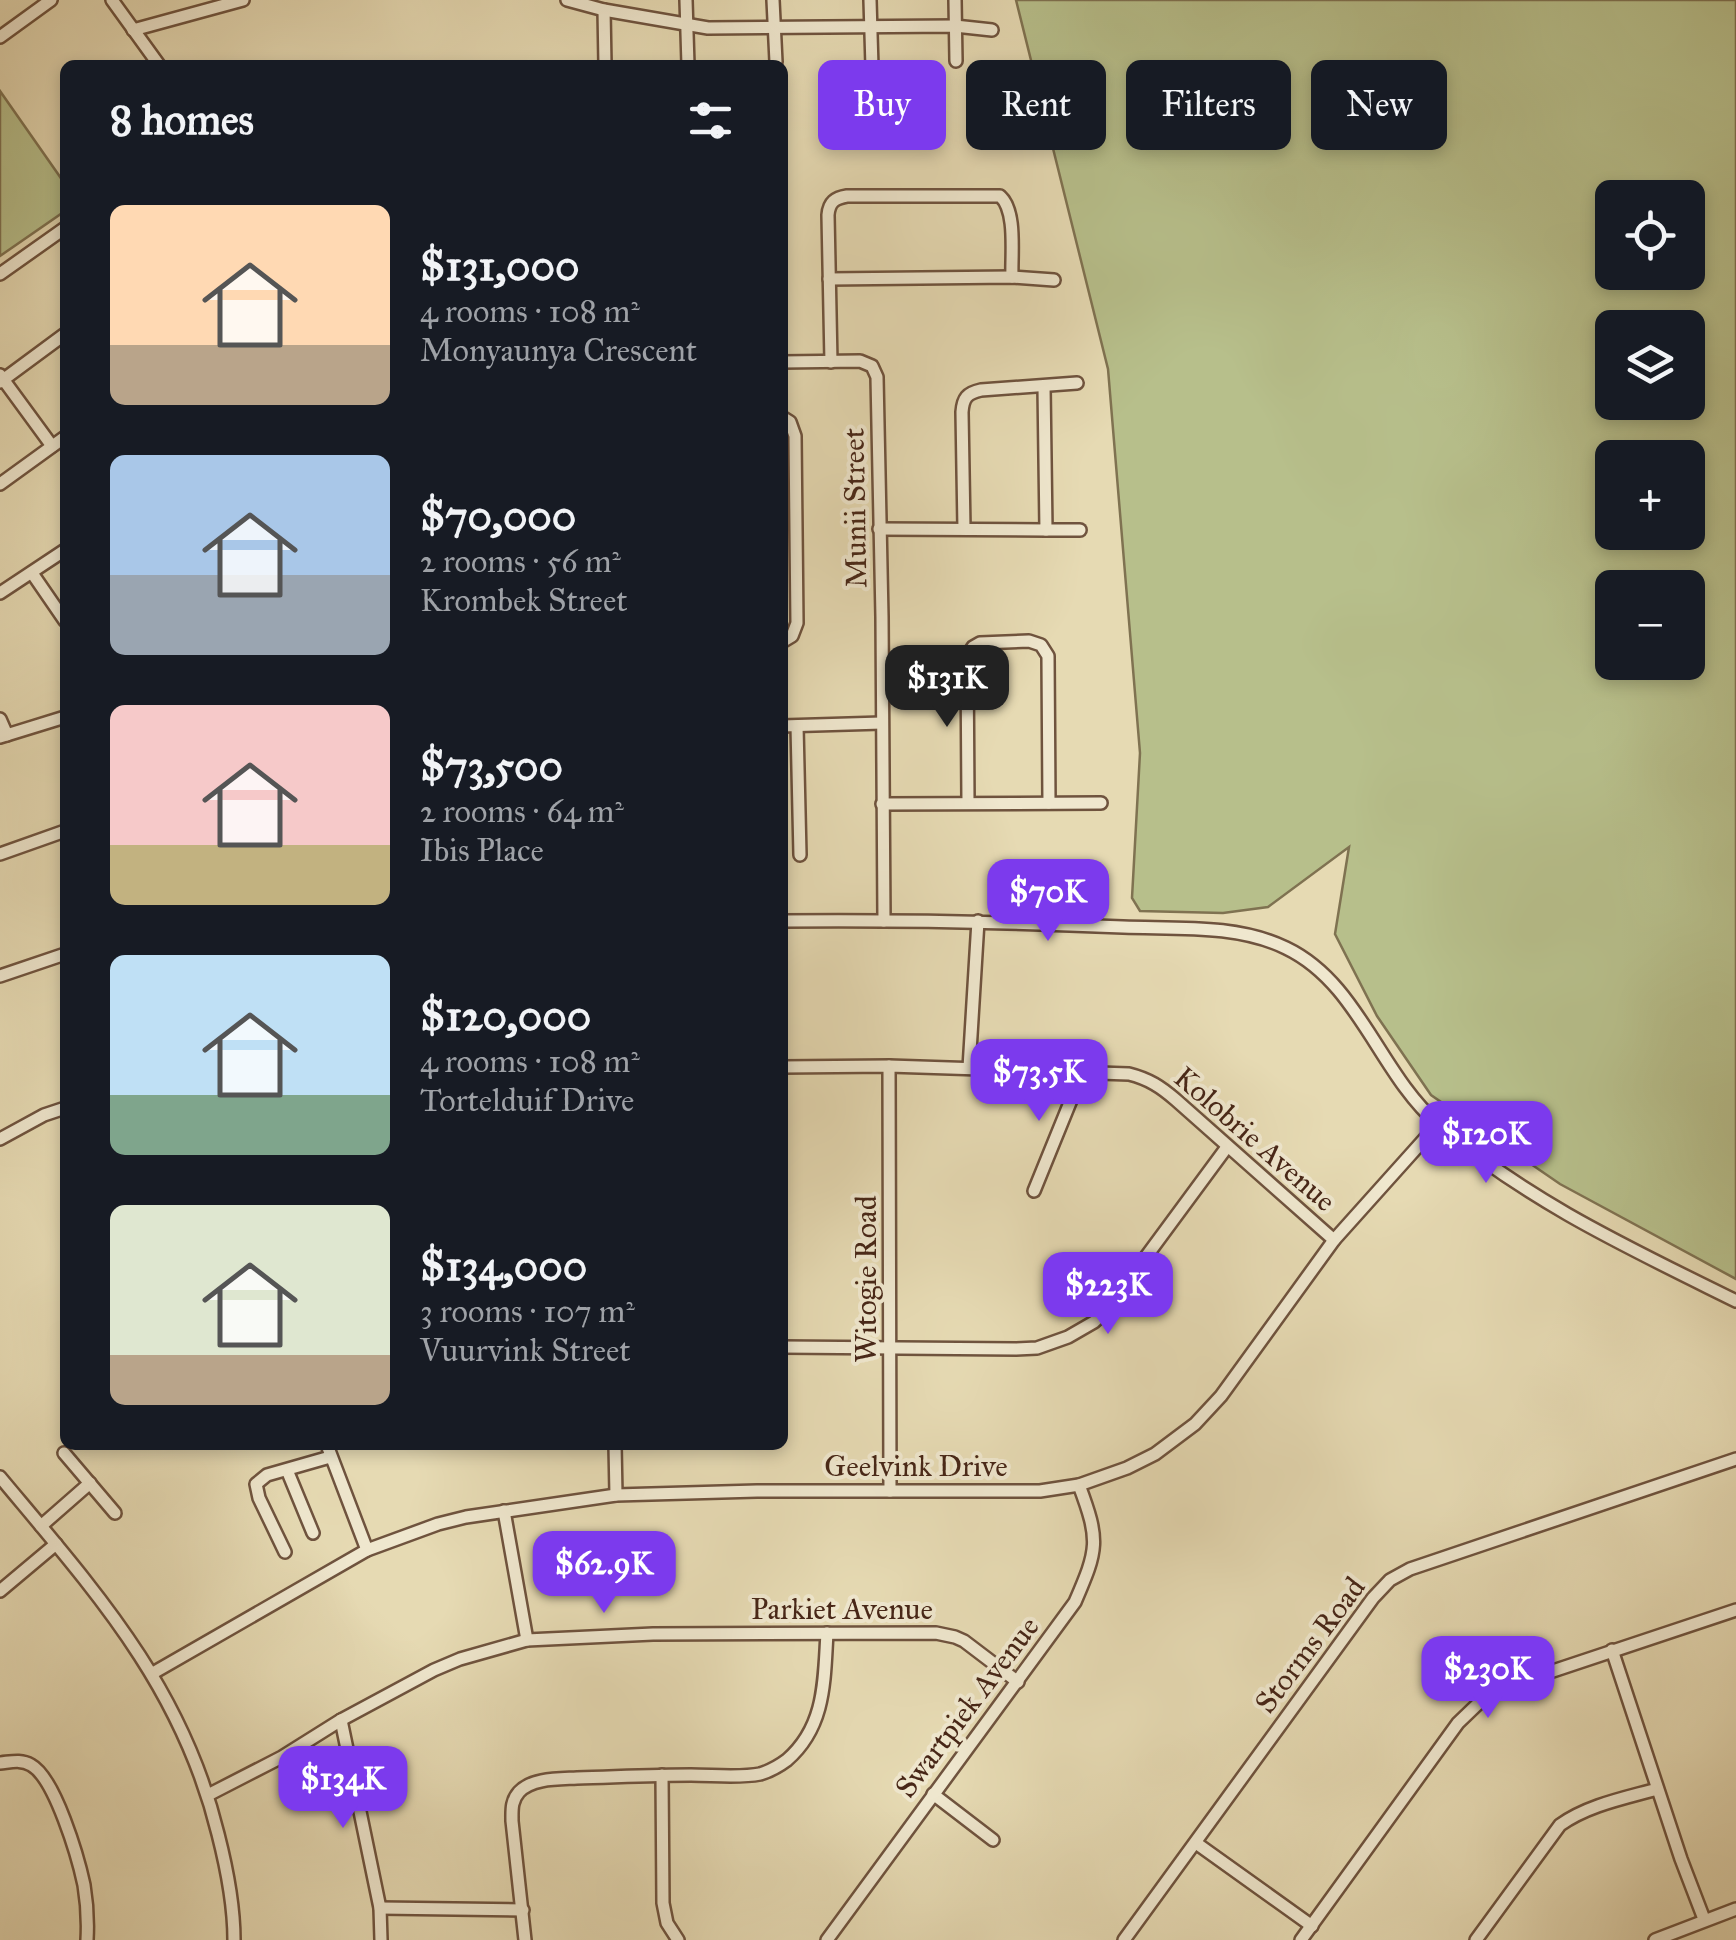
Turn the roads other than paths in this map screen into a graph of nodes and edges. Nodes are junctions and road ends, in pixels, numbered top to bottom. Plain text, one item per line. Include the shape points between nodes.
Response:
1 (52, 0) edge
2 (112, 0) edge
3 (243, 0) edge
4 (567, 0) edge
5 (686, 0) edge
6 (773, 0) edge
7 (870, 0) edge
8 (954, 0) edge
9 (604, 10) junction
10 (686, 26) junction
11 (956, 26) junction
12 (871, 27) junction
13 (774, 29) junction
14 (133, 30) junction
15 (992, 30) dead end
16 (0, 37) edge
17 (155, 60) edge
18 (605, 60) edge
19 (688, 60) edge
20 (776, 60) edge
21 (872, 60) edge
22 (956, 60) dead end
23 (60, 232) edge
24 (0, 274) edge
25 (1012, 277) junction
26 (829, 279) junction
27 (1054, 280) dead end
28 (60, 338) edge
29 (788, 362) edge
30 (831, 362) junction
31 (1, 379) edge
32 (1077, 383) dead end
33 (1044, 387) junction
34 (788, 421) edge
35 (60, 440) edge
36 (52, 446) junction
37 (0, 484) edge
38 (1046, 523) junction
39 (879, 529) junction
40 (964, 529) junction
41 (1080, 530) dead end
42 (60, 553) edge
43 (32, 573) junction
44 (0, 593) edge
45 (60, 614) edge
46 (788, 637) edge
47 (60, 718) edge
48 (0, 719) edge
49 (882, 723) junction
50 (788, 726) edge
51 (797, 726) junction
52 (3, 736) edge
53 (968, 803) junction
54 (1048, 803) junction
55 (1101, 803) dead end
56 (882, 804) junction
57 (798, 805) junction
58 (788, 806) edge
59 (60, 833) edge
60 (0, 854) edge
61 (800, 855) dead end
62 (788, 921) edge
63 (884, 921) junction
64 (978, 921) junction
65 (60, 956) edge
66 (0, 976) edge
67 (889, 1066) junction
68 (788, 1067) edge
69 (969, 1068) junction
70 (1082, 1072) junction
71 (60, 1110) edge
72 (1438, 1124) junction
73 (0, 1139) edge
74 (1227, 1147) junction
75 (1034, 1191) dead end
76 (1334, 1240) junction
77 (1736, 1301) edge
78 (788, 1347) edge
79 (891, 1349) junction
80 (616, 1450) edge
81 (328, 1451) edge
82 (64, 1453) dead end
83 (1736, 1459) edge
84 (287, 1470) junction
85 (0, 1477) edge
86 (90, 1483) junction
87 (1079, 1486) junction
88 (890, 1491) junction
89 (616, 1495) junction
90 (504, 1511) junction
91 (115, 1513) dead end
92 (41, 1526) junction
93 (313, 1533) dead end
94 (56, 1544) junction
95 (367, 1550) junction
96 (286, 1552) dead end
97 (0, 1591) edge
98 (1736, 1610) edge
99 (827, 1633) junction
100 (527, 1640) junction
101 (1612, 1650) junction
102 (153, 1674) junction
103 (1018, 1682) junction
104 (341, 1720) junction
105 (0, 1763) edge
106 (662, 1775) junction
107 (1657, 1789) junction
108 (208, 1794) junction
109 (933, 1794) junction
110 (993, 1840) dead end
111 (1196, 1843) junction
112 (380, 1908) junction
113 (1736, 1908) edge
114 (523, 1910) junction
115 (1704, 1920) junction
116 (1312, 1926) junction
117 (87, 1940) edge
118 (234, 1940) edge
119 (380, 1940) edge
120 (525, 1940) edge
121 (678, 1940) edge
122 (827, 1940) edge
123 (1124, 1940) edge
124 (1302, 1940) edge
125 (1476, 1940) edge
126 (1655, 1940) edge

1 - 16 street
2 - 14 street
3 - 14 street
4 - 9 street
5 - 10 street
6 - 13 street
7 - 12 street
8 - 11 street
9 - 10 street
9 - 18 street
10 - 13 street
10 - 19 street
11 - 12 street
11 - 15 street
11 - 22 street
12 - 13 street
12 - 21 street
13 - 20 street
14 - 17 street
23 - 24 street
25 - 26 street
25 - 26 street via 1004,198 912,194 832,201
25 - 27 street
26 - 30 street
28 - 31 street
29 - 30 street, Munii Street
30 - 39 street, Munii Street via 865,362 877,377
31 - 36 street
32 - 33 street
33 - 38 street
33 - 40 street via 981,390 964,399
34 - 46 street via 794,431 796,623
35 - 36 street
36 - 37 street
38 - 40 street
38 - 41 street
39 - 40 street
39 - 49 street, Munii Street
42 - 43 street
43 - 44 street
43 - 45 street
47 - 52 street
48 - 52 street
49 - 51 street
49 - 56 street, Munii Street
50 - 51 street
51 - 57 street
53 - 54 street
53 - 54 street via 967,656 980,643 1029,641 1048,656
53 - 56 street
54 - 55 street
56 - 63 street, Munii Street
57 - 58 street
57 - 61 street
59 - 60 street
62 - 63 street
63 - 64 street
64 - 69 street
64 - 72 street via 1236,934 1287,948 1317,968 1349,1005 1409,1094
65 - 66 street
67 - 68 street, Kolobrie Avenue
67 - 69 street, Kolobrie Avenue
67 - 79 street, Witogie Road
69 - 70 street, Kolobrie Avenue
70 - 74 street, Kolobrie Avenue via 1154,1082
70 - 75 street
71 - 73 street
72 - 76 street, Geelvink Drive
72 - 77 street via 1540,1198
74 - 76 street, Kolobrie Avenue
74 - 79 street via 1116,1300 1081,1331 1037,1348
76 - 87 street, Geelvink Drive via 1195,1424 1143,1461
78 - 79 street
79 - 88 street, Witogie Road
80 - 89 street
81 - 84 street
81 - 95 street
82 - 86 street
83 - 111 street, Storms Road via 1398,1575 1363,1612
84 - 93 street
84 - 96 street via 264,1477 256,1488
85 - 92 street
86 - 91 street
86 - 92 street
87 - 88 street, Geelvink Drive
87 - 103 street, Swartpiek Avenue via 1094,1526 1091,1560 1075,1602
88 - 89 street, Geelvink Drive
89 - 90 street, Geelvink Drive
90 - 95 street, Geelvink Drive via 438,1524
90 - 100 street
92 - 94 street
94 - 97 street
94 - 102 street
95 - 102 street, Geelvink Drive
98 - 101 street
99 - 100 street, Parkiet Avenue
99 - 103 street, Parkiet Avenue via 945,1634
99 - 106 street via 822,1702 788,1758 761,1774
100 - 104 street, Parkiet Avenue via 434,1670
101 - 107 street
101 - 116 street via 1475,1704
102 - 108 street
103 - 109 street, Swartpiek Avenue
104 - 108 street, Parkiet Avenue
104 - 112 street
105 - 117 street via 28,1763 54,1792 83,1880
106 - 114 street via 542,1781 521,1790 512,1821
106 - 121 street via 663,1904
107 - 115 street
107 - 125 street via 1560,1825
108 - 118 street via 230,1884
109 - 110 street
109 - 122 street, Swartpiek Avenue
111 - 116 street
111 - 123 street, Storms Road
112 - 114 street
112 - 119 street
113 - 115 street
114 - 120 street
115 - 126 street
116 - 124 street

